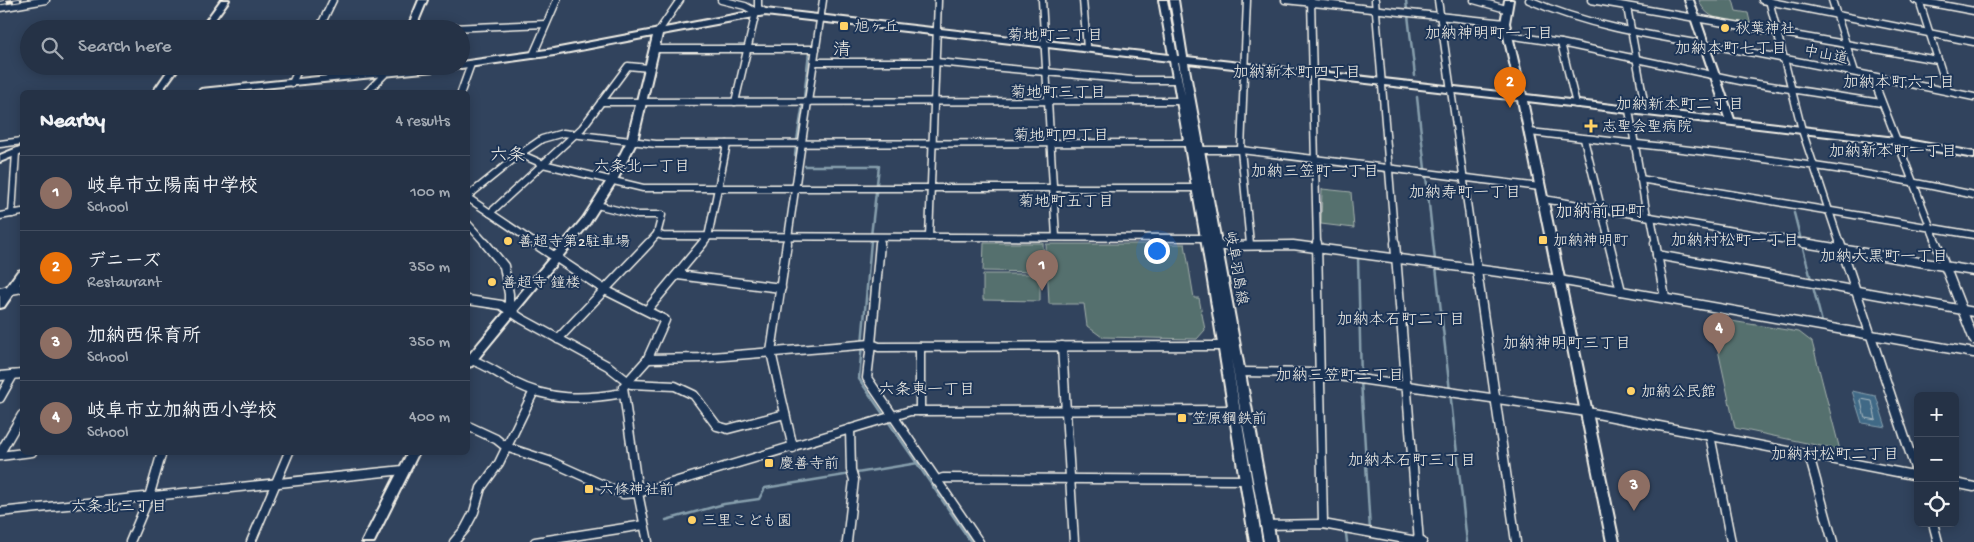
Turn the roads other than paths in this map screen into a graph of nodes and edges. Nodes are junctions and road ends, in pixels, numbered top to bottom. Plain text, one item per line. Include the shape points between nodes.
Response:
1 (46, 0) edge
2 (225, 0) edge
3 (333, 0) edge
4 (423, 0) edge
5 (557, 0) edge
6 (680, 0) edge
7 (721, 0) edge
8 (758, 0) edge
9 (823, 0) edge
10 (938, 0) edge
11 (1042, 0) edge
12 (1083, 0) edge
13 (1163, 0) edge
14 (1174, 0) edge
15 (1246, 0) edge
16 (1285, 0) edge
17 (1375, 0) edge
18 (1438, 0) edge
19 (1474, 0) edge
20 (1529, 0) edge
21 (1591, 0) edge
22 (1689, 0) edge
23 (1762, 0) edge
24 (1832, 0) edge
25 (1917, 0) edge
26 (1311, 1) edge
27 (1769, 1) edge
28 (1507, 5) edge
29 (1627, 7) junction
30 (0, 8) edge
31 (1376, 10) junction
32 (1974, 11) edge
33 (760, 12) junction
34 (1836, 14) junction
35 (1440, 16) junction
36 (819, 18) junction
37 (1695, 18) junction
38 (211, 20) edge
39 (323, 20) edge
40 (415, 20) edge
41 (1505, 23) junction
42 (546, 24) junction
43 (470, 27) edge
44 (937, 31) junction
45 (658, 32) junction
46 (1632, 32) junction
47 (1778, 33) junction
48 (1930, 33) junction
49 (1508, 35) junction
50 (1974, 42) edge
51 (1561, 43) junction
52 (1046, 44) junction
53 (1703, 44) junction
54 (1845, 44) junction
55 (1087, 48) junction
56 (653, 49) junction
57 (747, 49) junction
58 (816, 49) junction
59 (533, 55) junction
60 (1784, 58) junction
61 (1178, 59) junction
62 (1636, 59) junction
63 (1938, 60) junction
64 (814, 62) junction
65 (936, 62) junction
66 (471, 64) edge
67 (1244, 67) junction
68 (649, 68) junction
69 (1048, 72) junction
70 (1855, 72) junction
71 (169, 75) edge
72 (296, 75) edge
73 (384, 75) joint
74 (467, 75) edge
75 (1313, 75) junction
76 (1714, 75) junction
77 (1872, 76) junction
78 (1178, 80) junction
79 (1382, 82) junction
80 (292, 83) junction
81 (1791, 89) junction
82 (158, 90) edge
83 (239, 90) edge
84 (369, 90) edge
85 (462, 90) edge
86 (1452, 90) junction
87 (1948, 91) junction
88 (1974, 97) edge
89 (1523, 98) junction
90 (601, 102) junction
91 (641, 102) junction
92 (736, 102) junction
93 (808, 102) junction
94 (934, 102) junction
95 (1049, 102) junction
96 (1182, 102) junction
97 (1881, 103) junction
98 (1576, 104) junction
99 (1629, 110) junction
100 (1646, 112) junction
101 (1731, 122) junction
102 (1802, 130) junction
103 (1530, 132) junction
104 (577, 133) junction
105 (1584, 139) junction
106 (20, 141) edge
107 (632, 141) junction
108 (1896, 141) junction
109 (801, 143) junction
110 (932, 143) junction
111 (1051, 143) junction
112 (1189, 143) junction
113 (0, 144) edge
114 (727, 144) junction
115 (1635, 145) junction
116 (1199, 150) junction
117 (1242, 150) junction
118 (19, 151) edge
119 (520, 154) junction
120 (1974, 155) edge
121 (0, 159) edge
122 (1316, 160) junction
123 (543, 164) junction
124 (1814, 165) junction
125 (1389, 168) junction
126 (1463, 177) junction
127 (1640, 179) junction
128 (612, 180) junction
129 (1912, 181) junction
130 (1540, 187) junction
131 (718, 188) junction
132 (794, 188) junction
133 (930, 188) junction
134 (1054, 188) junction
135 (1196, 188) junction
136 (470, 195) edge
137 (1974, 195) edge
138 (470, 198) edge
139 (1543, 198) junction
140 (597, 205) junction
141 (1601, 208) junction
142 (1829, 211) junction
143 (20, 212) edge
144 (490, 213) junction
145 (12, 214) junction
146 (0, 216) edge
147 (1649, 216) junction
148 (470, 226) edge
149 (1929, 226) junction
150 (658, 234) junction
151 (1974, 235) edge
152 (708, 237) junction
153 (787, 237) junction
154 (928, 237) junction
155 (1056, 237) junction
156 (880, 238) junction
157 (1206, 238) junction
158 (1250, 244) junction
159 (1218, 246) junction
160 (1316, 248) junction
161 (1842, 249) junction
162 (1657, 255) junction
163 (555, 256) junction
164 (1396, 258) junction
165 (1945, 266) junction
166 (1476, 269) junction
167 (1974, 272) edge
168 (678, 275) junction
169 (20, 276) edge
170 (1558, 280) junction
171 (20, 288) edge
172 (781, 288) junction
173 (605, 290) junction
174 (5, 291) edge
175 (1621, 291) junction
176 (1855, 291) junction
177 (1665, 298) junction
178 (470, 300) edge
179 (0, 304) edge
180 (648, 310) junction
181 (1962, 310) junction
182 (509, 312) junction
183 (1974, 312) edge
184 (1871, 335) junction
185 (558, 339) junction
186 (1974, 340) edge
187 (871, 344) junction
188 (1062, 346) junction
189 (1224, 346) junction
190 (920, 347) junction
191 (771, 352) junction
192 (1974, 353) edge
193 (470, 358) edge
194 (648, 359) junction
195 (470, 361) edge
196 (1240, 372) junction
197 (1318, 373) junction
198 (20, 374) edge
199 (14, 375) junction
200 (0, 376) edge
201 (626, 381) junction
202 (1407, 385) junction
203 (533, 393) junction
204 (623, 393) junction
205 (0, 398) edge
206 (1495, 398) junction
207 (1234, 410) junction
208 (920, 411) junction
209 (1066, 411) junction
210 (1587, 412) junction
211 (785, 414) junction
212 (894, 416) junction
213 (20, 418) edge
214 (470, 427) edge
215 (850, 429) junction
216 (1710, 435) junction
217 (506, 447) junction
218 (793, 448) junction
219 (20, 453) edge
220 (0, 455) edge
221 (161, 455) edge
222 (288, 455) edge
223 (412, 455) edge
224 (1809, 455) junction
225 (1914, 464) edge
226 (403, 470) junction
227 (1914, 475) edge
228 (1070, 479) junction
229 (1246, 480) junction
230 (936, 481) junction
231 (276, 484) junction
232 (1959, 484) edge
233 (1974, 487) edge
234 (638, 493) junction
235 (149, 497) junction
236 (0, 512) edge
237 (1323, 524) junction
238 (644, 525) junction
239 (1254, 525) junction
240 (1267, 526) junction
241 (1933, 527) edge
242 (130, 542) edge
243 (251, 542) edge
244 (368, 542) edge
245 (454, 542) edge
246 (535, 542) edge
247 (648, 542) edge
248 (847, 542) edge
249 (979, 542) edge
250 (1074, 542) edge
251 (1256, 542) edge
252 (1270, 542) edge
253 (1421, 542) edge
254 (1516, 542) edge
255 (1613, 542) edge
256 (1731, 542) edge
257 (1833, 542) edge
258 (1938, 542) edge

1 - 30 street
2 - 38 street
3 - 39 street
4 - 40 street
5 - 42 street
6 - 45 street
7 - 33 street
8 - 33 street
9 - 36 street
10 - 44 street
11 - 52 street
12 - 55 street
13 - 61 street, 岐阜羽島線
14 - 61 street, 岐阜羽島線
15 - 67 street
16 - 26 street
17 - 31 street
18 - 35 street
19 - 28 street
20 - 46 street, 中山道 via 1565,16
21 - 29 street
22 - 37 street
23 - 27 street
24 - 34 street
25 - 32 street
25 - 48 street
26 - 31 street
26 - 75 street
27 - 34 street
27 - 47 street
28 - 41 street
29 - 37 street
29 - 46 street
31 - 35 street
31 - 79 street
33 - 36 street
33 - 45 street
33 - 57 street
34 - 48 street
34 - 54 street
35 - 41 street
35 - 86 street
36 - 44 street
36 - 58 street
37 - 47 street
37 - 53 street
41 - 49 street
42 - 43 street
42 - 59 street
44 - 52 street
44 - 65 street
45 - 56 street
45 - 59 street
46 - 53 street, 中山道
46 - 62 street
47 - 54 street
47 - 60 street
48 - 50 street
48 - 63 street
49 - 51 street
49 - 89 street
51 - 62 street
51 - 98 street
52 - 55 street
52 - 69 street
53 - 60 street, 中山道
53 - 76 street
54 - 63 street
54 - 70 street
55 - 61 street
56 - 57 street
56 - 68 street
57 - 58 street
57 - 92 street
58 - 64 street
59 - 66 street
60 - 70 street, 中山道
60 - 81 street
61 - 67 street
61 - 78 street, 岐阜羽島線
61 - 116 street, 岐阜羽島線
62 - 76 street
62 - 100 street
63 - 87 street
64 - 65 street
64 - 93 street
65 - 69 street
65 - 94 street
67 - 75 street
67 - 117 street
68 - 90 street via 628,66
68 - 91 street
69 - 78 street via 1133,80
69 - 95 street
70 - 77 street, 中山道
71 - 82 street
72 - 80 street
73 - 80 street
73 - 84 street
74 - 85 street
75 - 79 street
75 - 122 street
76 - 81 street
76 - 101 street
77 - 87 street, 中山道
77 - 97 street
78 - 96 street, 岐阜羽島線
79 - 86 street
79 - 125 street
80 - 83 street
81 - 97 street
81 - 102 street
86 - 89 street
86 - 126 street
87 - 88 street, 中山道
89 - 98 street
89 - 103 street
90 - 91 street
90 - 104 street
91 - 92 street
91 - 107 street
92 - 93 street
93 - 94 street
93 - 109 street
94 - 95 street
94 - 110 street
95 - 96 street
95 - 111 street
96 - 112 street, 岐阜羽島線
97 - 108 street
98 - 99 street
99 - 100 street
99 - 115 street
100 - 101 street
101 - 102 street
102 - 108 street
102 - 124 street
103 - 105 street
103 - 130 street
104 - 107 street
104 - 119 street via 550,135
104 - 123 street
105 - 115 street
105 - 141 street
106 - 113 street
107 - 114 street
107 - 128 street
108 - 120 street
108 - 129 street
109 - 110 street
109 - 114 street
109 - 132 street
110 - 111 street
110 - 133 street
111 - 112 street
111 - 134 street
112 - 135 street, 岐阜羽島線
114 - 131 street
115 - 124 street
115 - 127 street
116 - 117 street
116 - 159 street, 岐阜羽島線
117 - 122 street
117 - 158 street
118 - 121 street
118 - 145 street
119 - 123 street
119 - 136 street
122 - 125 street
122 - 160 street
123 - 128 street
123 - 144 street
124 - 129 street
124 - 142 street
125 - 126 street
125 - 164 street
126 - 130 street
126 - 166 street
127 - 142 street
127 - 147 street
128 - 131 street via 643,188
128 - 140 street
129 - 137 street
129 - 149 street
130 - 139 street
131 - 132 street
131 - 152 street
132 - 133 street
132 - 153 street
133 - 134 street
133 - 154 street
134 - 135 street
134 - 155 street
135 - 157 street, 岐阜羽島線
138 - 144 street
139 - 141 street
139 - 170 street
140 - 150 street via 636,215 662,215
140 - 163 street
141 - 147 street
141 - 175 street
142 - 149 street
142 - 161 street
143 - 145 street
144 - 163 street
145 - 146 street
147 - 161 street
147 - 162 street
148 - 182 street via 504,266
149 - 151 street
149 - 165 street
150 - 152 street
150 - 173 street
152 - 153 street
152 - 168 street
153 - 156 street
153 - 172 street
154 - 155 street
154 - 156 street
155 - 157 street
156 - 187 street
157 - 189 street, 岐阜羽島線
158 - 159 street
158 - 160 street
159 - 196 street, 岐阜羽島線
160 - 164 street
160 - 197 street
161 - 165 street
161 - 176 street
162 - 176 street
162 - 177 street
163 - 173 street
163 - 182 street
164 - 166 street
164 - 202 street
165 - 167 street
165 - 181 street
166 - 170 street
166 - 206 street
168 - 172 street
168 - 180 street
169 - 174 street
170 - 175 street
170 - 210 street
171 - 174 street
172 - 191 street
173 - 180 street
173 - 185 street
174 - 179 street
175 - 177 street
176 - 181 street
176 - 184 street
177 - 184 street
178 - 182 street via 502,305
180 - 194 street via 665,320
181 - 183 street
181 - 186 street
182 - 185 street
182 - 193 street
184 - 192 street
184 - 225 street
185 - 201 street via 608,366
187 - 190 street via 879,347
187 - 191 street
187 - 212 street via 867,378
188 - 189 street
188 - 190 street
188 - 209 street
189 - 207 street, 岐阜羽島線
190 - 208 street
191 - 194 street
191 - 211 street
194 - 201 street
195 - 203 street
196 - 197 street
196 - 240 street, 岐阜羽島線
197 - 202 street
197 - 237 street
198 - 199 street
199 - 200 street
199 - 205 street
201 - 204 street
201 - 211 street via 675,386 694,395 718,426 728,429
202 - 206 street
202 - 253 street
203 - 204 street via 572,401
203 - 217 street
204 - 234 street
206 - 210 street
206 - 254 street
207 - 209 street
207 - 229 street, 岐阜羽島線
208 - 209 street
208 - 212 street
209 - 228 street
210 - 216 street
210 - 255 street
211 - 218 street
212 - 215 street
212 - 230 street
213 - 220 street
214 - 217 street
215 - 218 street
215 - 248 street via 854,480
216 - 224 street
216 - 256 street
217 - 234 street via 552,462 623,494
217 - 245 street via 481,488 470,521
218 - 234 street
219 - 220 street
221 - 235 street
222 - 231 street
223 - 226 street
224 - 227 street
224 - 257 street
226 - 231 street
226 - 244 street
228 - 229 street
228 - 230 street via 944,478
228 - 250 street
229 - 239 street, 岐阜羽島線
230 - 249 street
231 - 235 street
231 - 243 street
232 - 233 street
234 - 238 street
235 - 236 street
235 - 242 street
237 - 240 street
237 - 253 street
238 - 246 street
238 - 247 street
239 - 240 street
239 - 251 street, 岐阜羽島線
240 - 252 street, 岐阜羽島線
241 - 258 street

